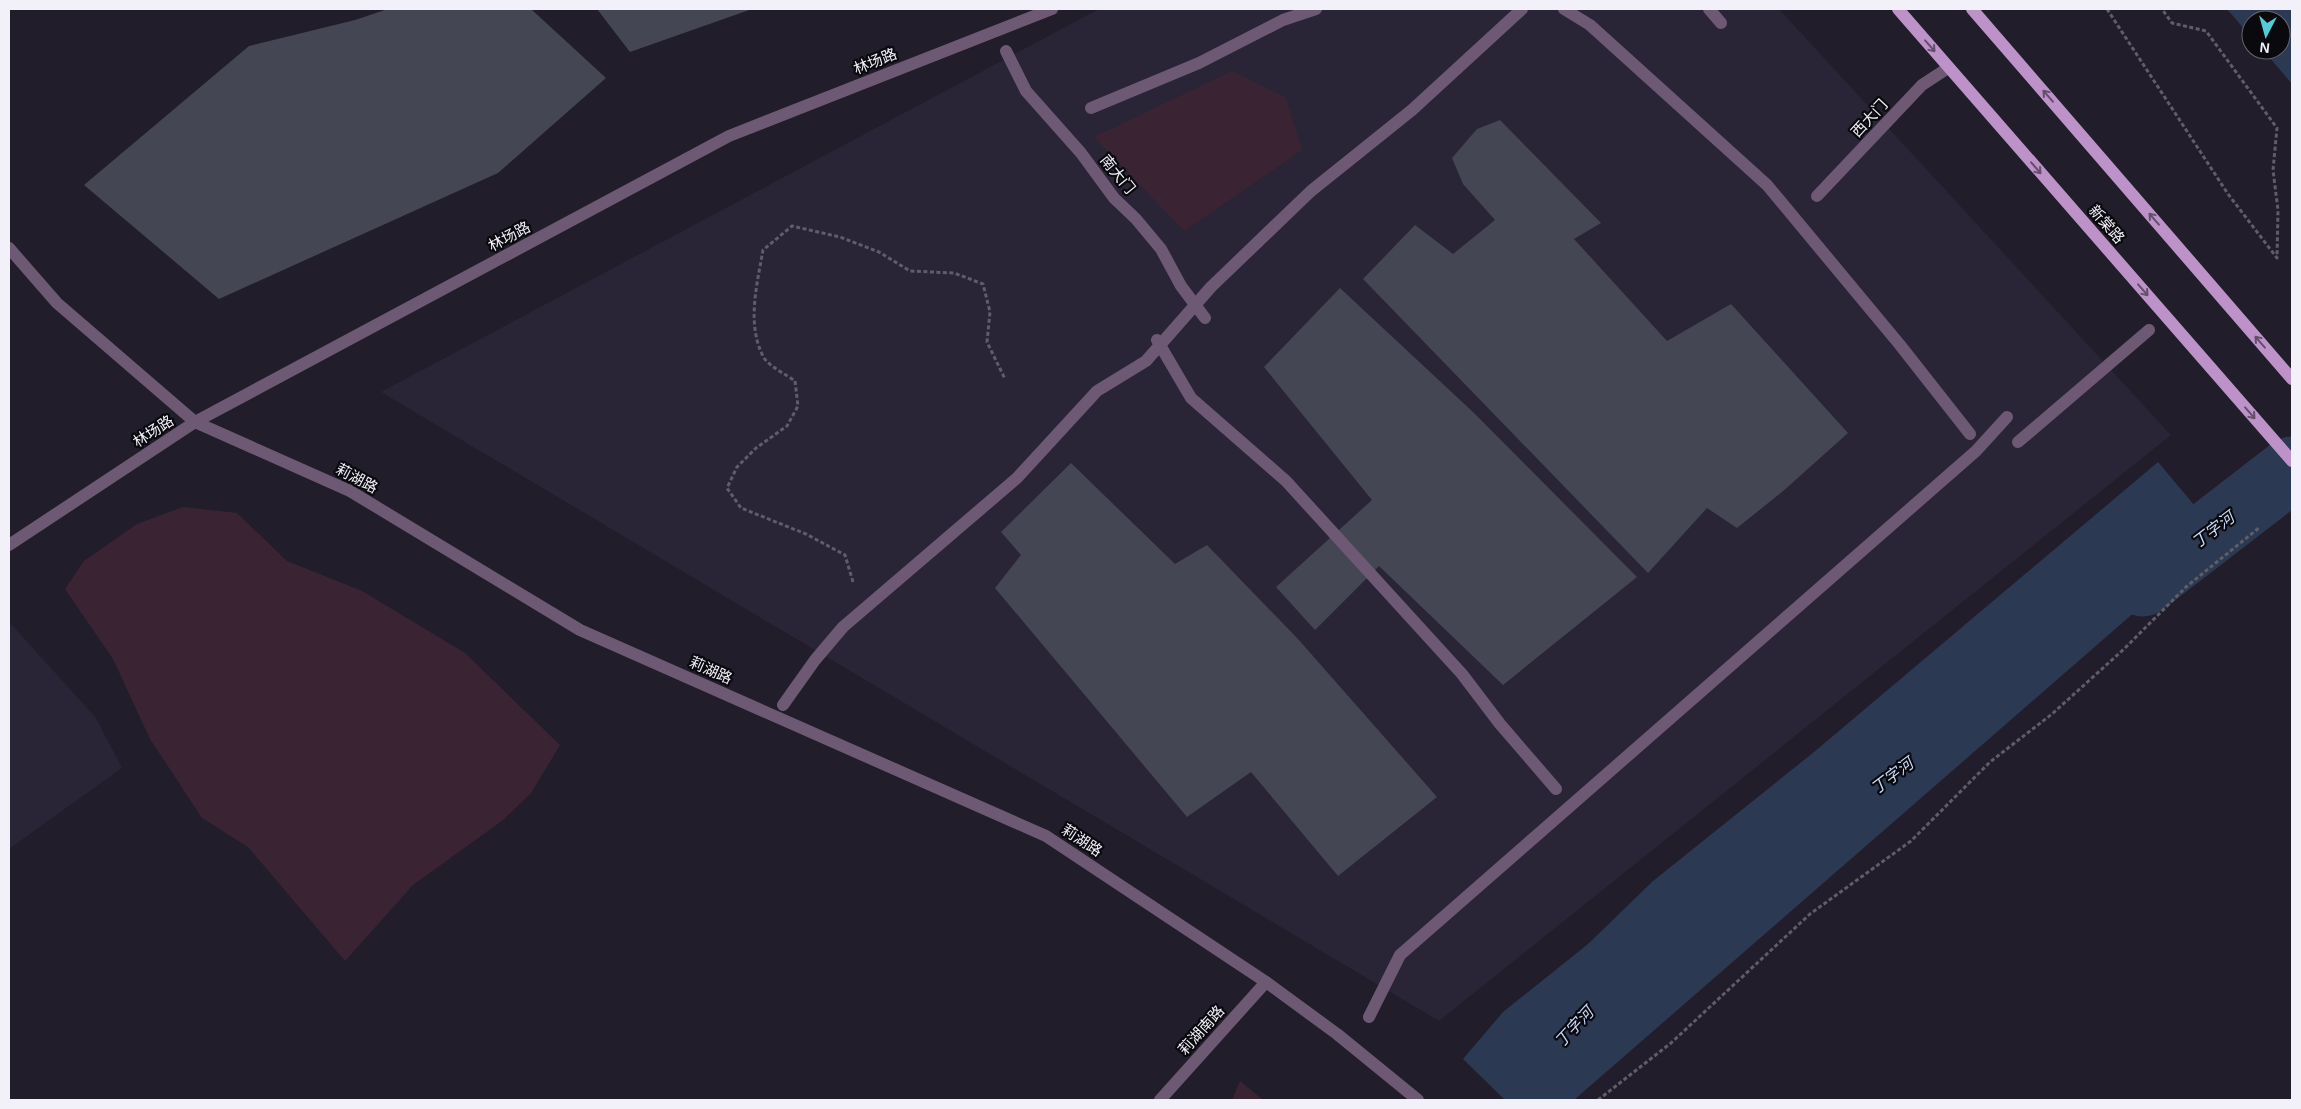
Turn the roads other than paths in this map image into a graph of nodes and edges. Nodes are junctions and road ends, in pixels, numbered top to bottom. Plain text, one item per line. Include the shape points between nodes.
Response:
1 (1052, 9) edge
2 (1316, 9) edge
3 (1522, 9) edge
4 (1564, 9) edge
5 (1709, 9) edge
6 (1972, 9) edge
7 (1905, 11) edge
8 (1721, 23) dead end
9 (1006, 51) dead end
10 (1948, 68) junction
11 (1091, 108) dead end
12 (1817, 196) dead end
13 (9, 248) edge
14 (1205, 318) dead end
15 (2149, 330) dead end
16 (1156, 340) dead end
17 (2292, 379) edge
18 (2007, 416) dead end
19 (195, 422) junction
20 (1970, 434) dead end
21 (2018, 442) dead end
22 (2292, 460) edge
23 (9, 545) edge
24 (783, 705) dead end
25 (1556, 789) dead end
26 (1266, 982) junction
27 (1369, 1016) dead end
28 (1160, 1100) edge
29 (1418, 1100) edge

1 - 19 street, 林场路 via 730,136
2 - 11 street via 1283,20 1199,63
3 - 24 street via 1412,110 1311,191 1211,287 1146,361 1097,391 1017,478 843,627
4 - 20 street via 1590,25 1767,185
5 - 8 street
17 -> 6 main road
7 -> 10 main road, 新棠路
9 - 14 street, 南大门 via 1026,91 1081,153 1114,198 1161,249 1181,286
10 - 12 street, 西大门 via 1922,85
10 -> 22 main road, 新棠路
13 - 19 street, 莉湖路 via 57,303
15 - 21 street
16 - 25 street via 1191,398 1286,481 1462,674
18 - 27 street via 1976,451 1400,954
19 - 23 street, 林场路
19 - 26 street, 莉湖路 via 350,491 580,630 1046,836
26 - 28 street, 莉湖南路
26 - 29 street, 莉湖路

